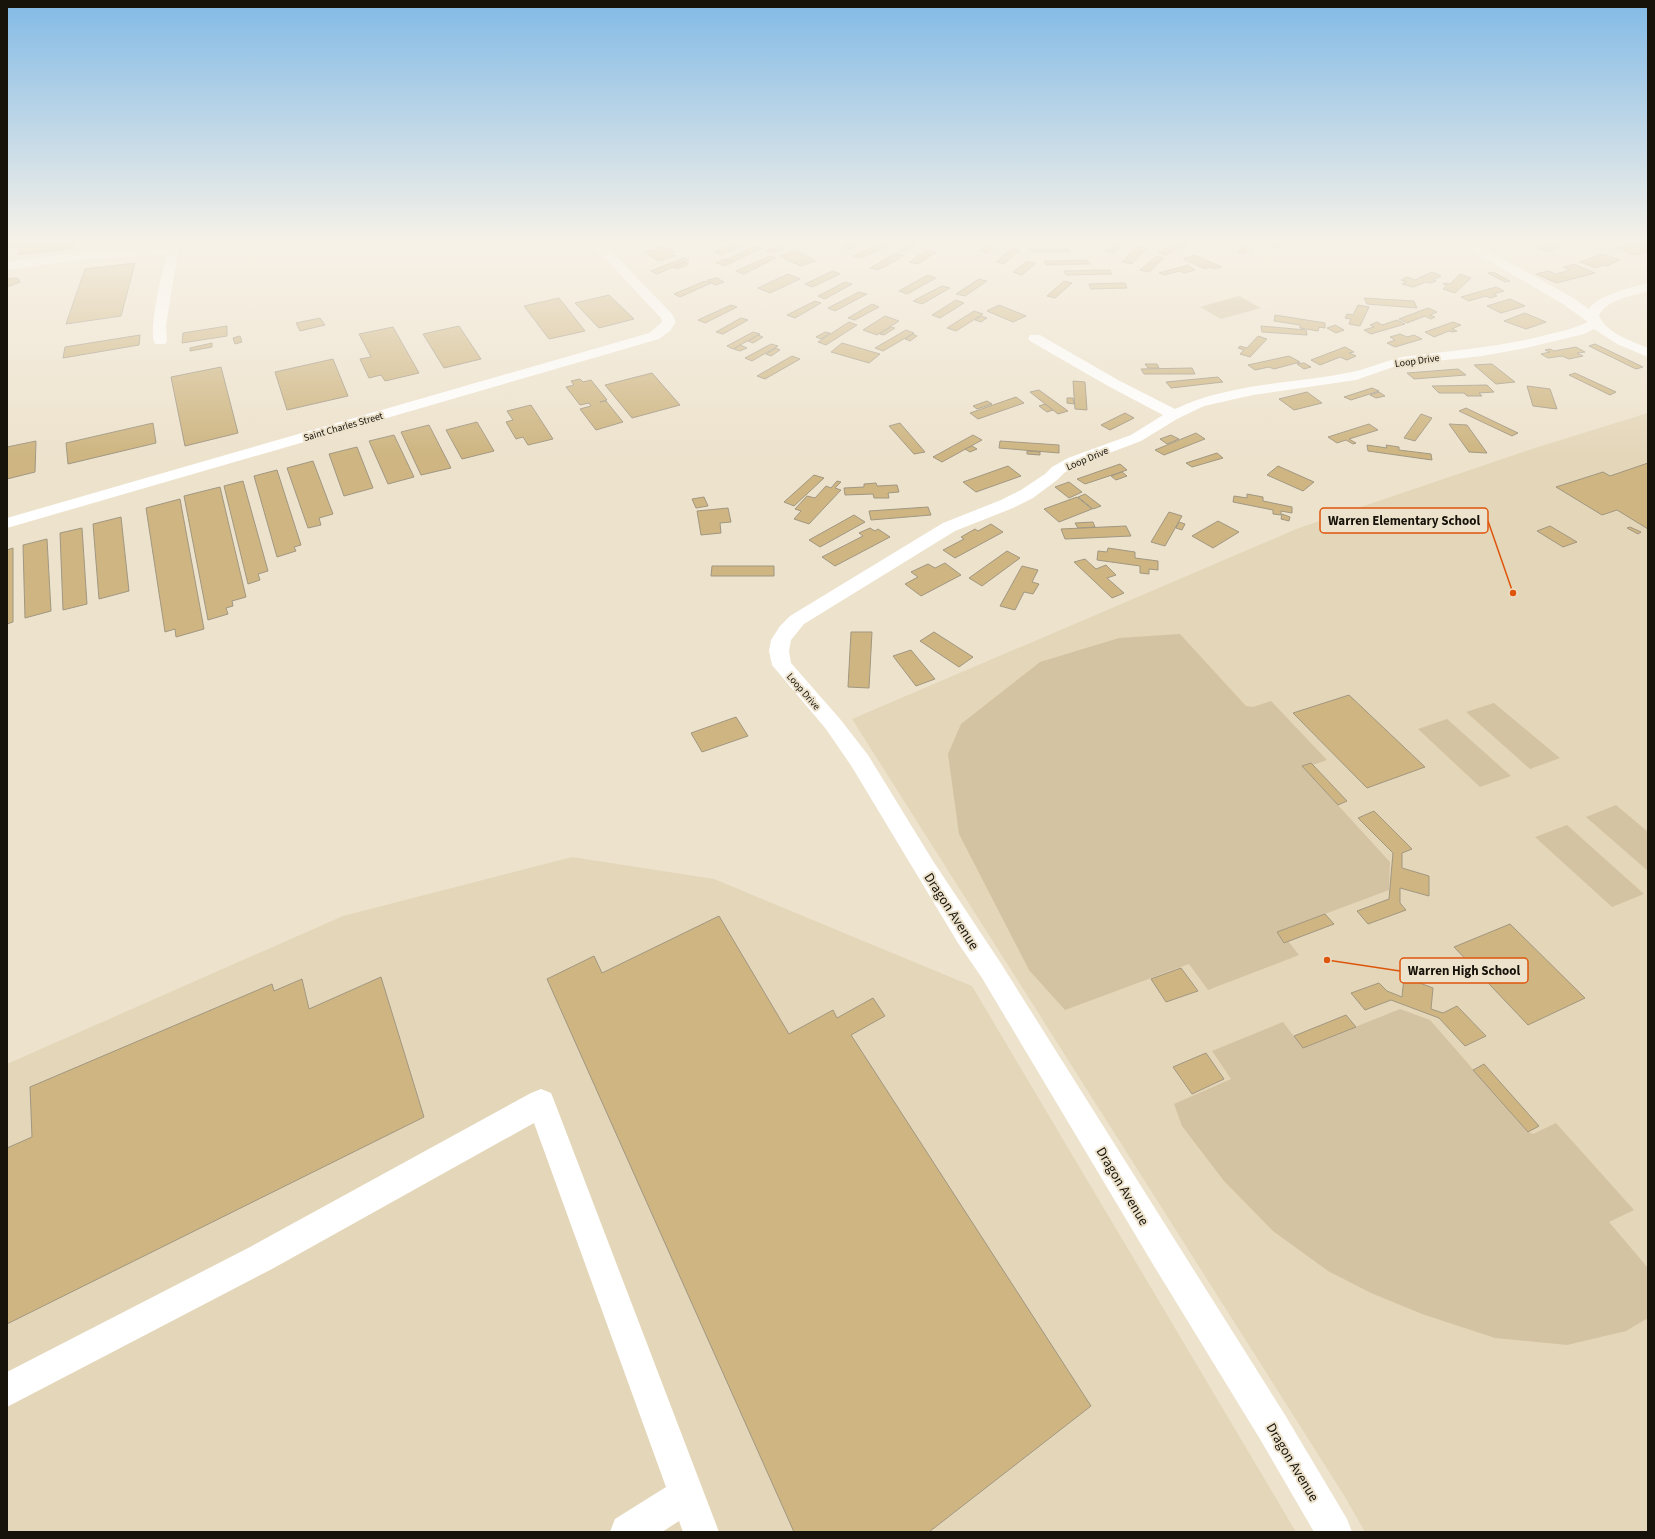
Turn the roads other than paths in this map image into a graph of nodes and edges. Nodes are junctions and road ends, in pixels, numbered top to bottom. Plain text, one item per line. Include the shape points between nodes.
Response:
1 (161, 312) edge
2 (662, 312) edge
3 (1583, 312) edge
4 (1595, 312) edge
5 (1594, 320) junction
6 (1035, 338) dead end
7 (160, 342) dead end
8 (1648, 353) edge
9 (1175, 415) junction
10 (7, 523) edge
11 (910, 842) joint
12 (7, 1390) edge
13 (687, 1495) junction
14 (628, 1532) edge
15 (701, 1532) edge
16 (1334, 1532) edge

1 - 7 street
2 - 10 street, Saint Charles Street via 669,322 666,328 654,336
3 - 5 street
4 - 5 street, Loop Drive
5 - 8 street via 1609,334
5 - 9 street, Loop Drive via 1579,331 1526,344 1482,352 1408,360 1356,376 1238,394 1199,403
6 - 9 street via 1095,374
9 - 11 street, Loop Drive via 1136,438 1074,461 1008,504 949,527 808,612 782,637 778,656 782,666 846,741
11 - 16 street, Dragon Avenue via 1238,1370
12 - 13 street via 261,1258 541,1103
13 - 14 street
13 - 15 street

